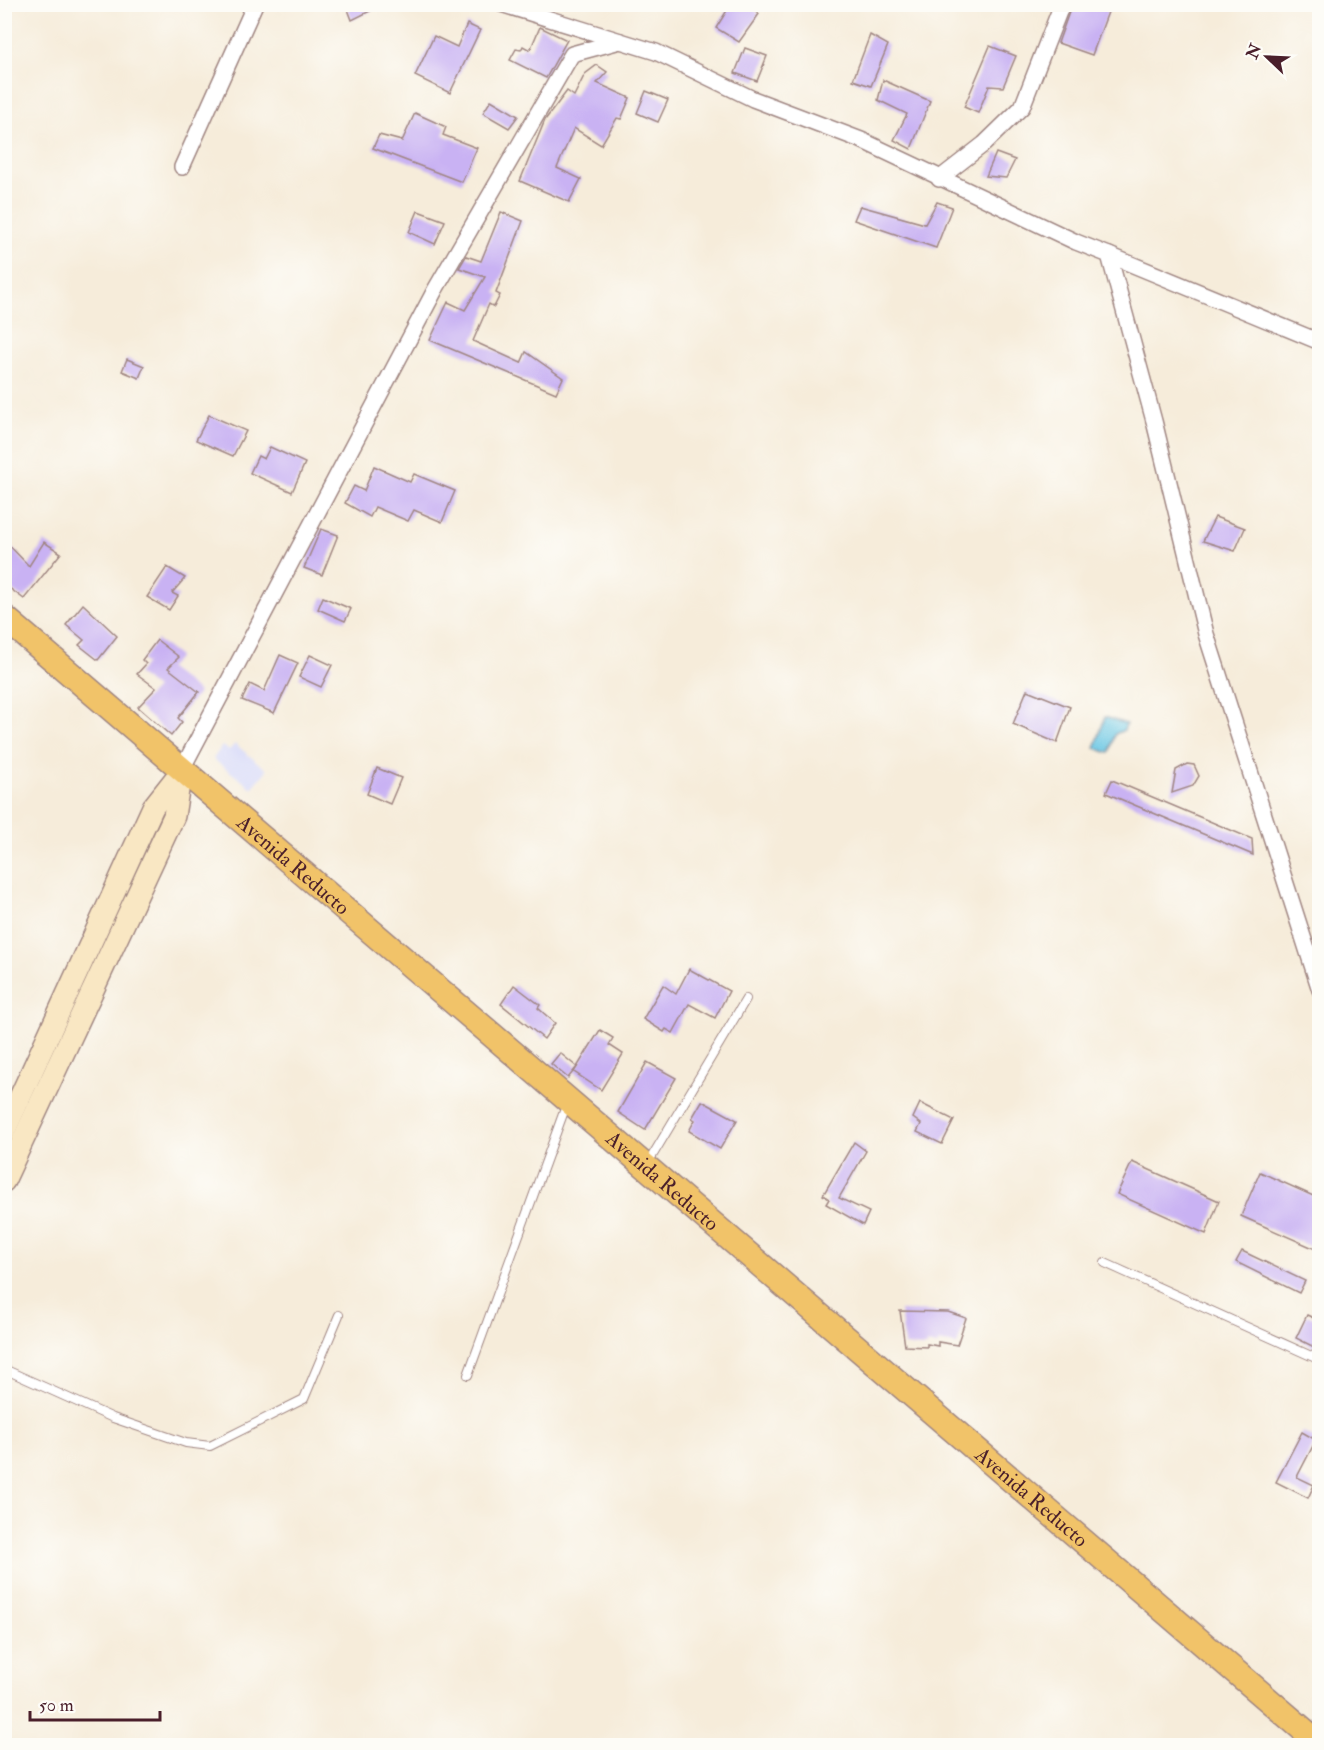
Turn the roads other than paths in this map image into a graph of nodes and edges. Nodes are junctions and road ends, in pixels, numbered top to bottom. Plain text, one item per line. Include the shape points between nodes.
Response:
1 (255, 4) edge
2 (501, 4) edge
3 (1062, 4) edge
4 (621, 41) junction
5 (182, 167) dead end
6 (939, 179) junction
7 (1109, 255) junction
8 (1320, 342) edge
9 (4, 617) edge
10 (181, 771) junction
11 (1320, 990) edge
12 (746, 999) dead end
13 (568, 1101) junction
14 (16, 1124) edge
15 (645, 1167) junction
16 (4, 1181) edge
17 (1105, 1263) dead end
18 (339, 1315) dead end
19 (1320, 1360) edge
20 (4, 1369) edge
21 (468, 1375) dead end
22 (4, 1739) edge
23 (1320, 1744) edge
24 (15, 1746) edge

1 - 5 street
2 - 4 street
3 - 6 street via 1022,107 984,144
4 - 6 street via 656,52 753,99 861,140
4 - 10 street via 572,54 435,290
6 - 7 street
7 - 8 street
7 - 11 street via 1206,634
9 - 10 main road, Avenida Reducto
10 - 13 main road, Avenida Reducto
10 - 14 street via 174,816
12 - 15 lane
13 - 15 main road, Avenida Reducto
13 - 21 lane
14 - 16 street
15 - 23 main road, Avenida Reducto
17 - 19 lane
18 - 20 lane via 304,1399 210,1446 186,1443 113,1418
22 - 24 lane

